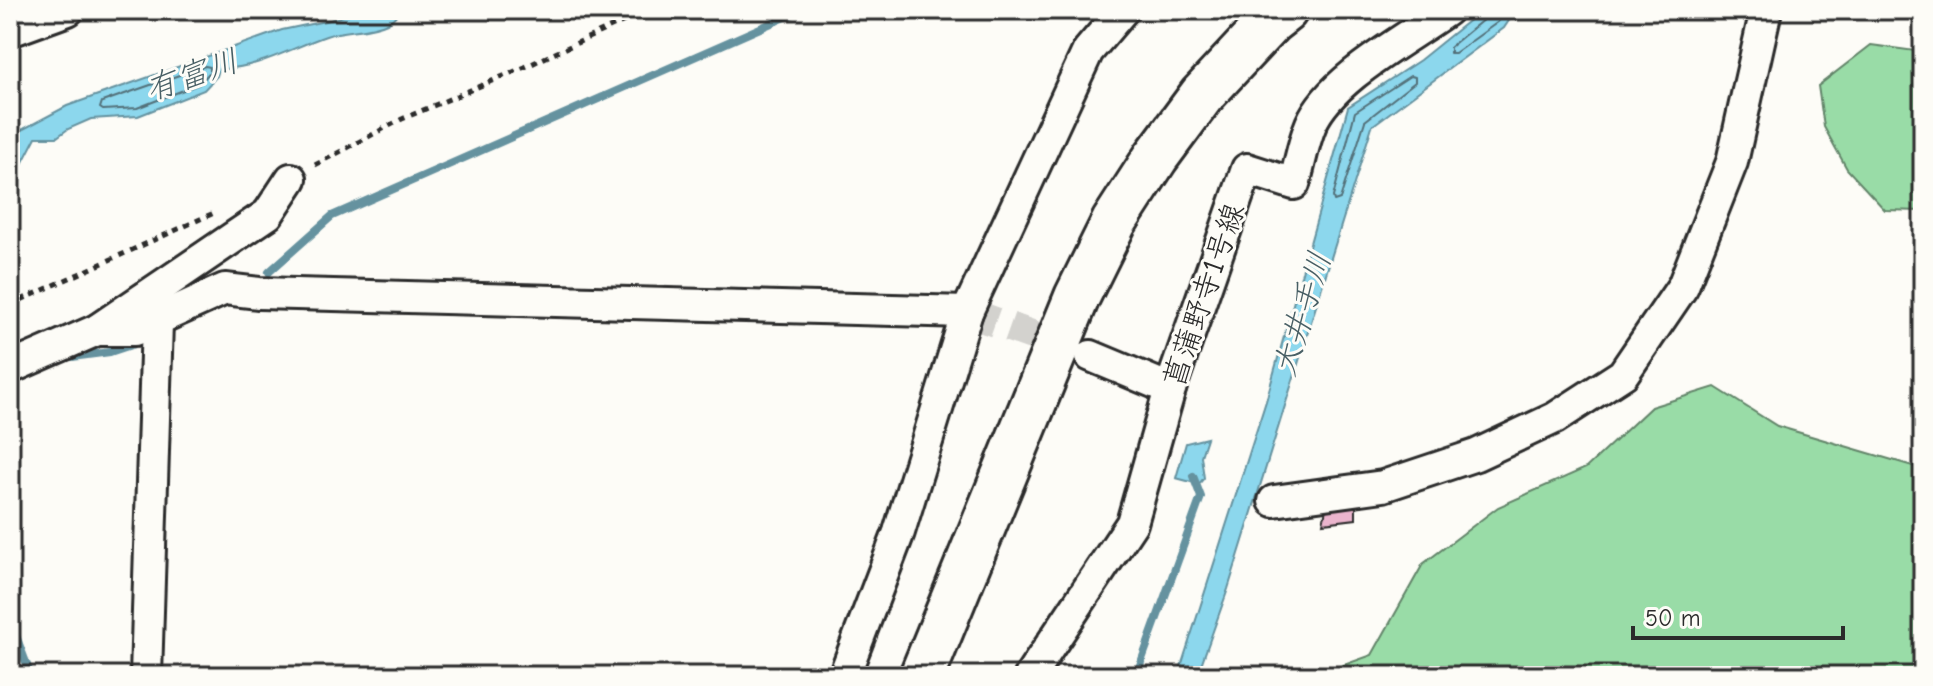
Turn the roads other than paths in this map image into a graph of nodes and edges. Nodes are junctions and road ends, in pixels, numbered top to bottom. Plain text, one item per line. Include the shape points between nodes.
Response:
1 (68, 10) edge
2 (1123, 10) edge
3 (1257, 10) edge
4 (1285, 10) edge
5 (1447, 10) edge
6 (1766, 10) edge
7 (10, 31) edge
8 (291, 179) road end
9 (967, 312) junction
10 (157, 322) junction
11 (97, 330) junction
12 (1091, 356) tunnel mouth
13 (10, 368) edge
14 (1170, 389) junction
15 (1274, 501) dead end
16 (146, 676) edge
17 (844, 676) edge
18 (905, 676) edge
19 (922, 676) edge
20 (1030, 676) edge

1 - 7 street
2 - 9 street via 1088,51
3 - 18 highway via 1139,148 1098,215 1061,290
4 - 19 highway via 1202,95 1114,222 1077,297
5 - 14 street, 菖蒲野寺1号線 via 1399,40 1335,92 1312,123 1294,184 1247,169
6 - 15 street via 1732,162 1683,286 1623,374 1555,418 1476,455 1383,486
8 - 11 street via 268,214
9 - 10 street via 225,289
9 - 17 street via 899,532
10 - 11 street via 134,330
10 - 16 street
11 - 13 street
12 - 14 street
14 - 20 street, 菖蒲野寺1号線 via 1132,523

